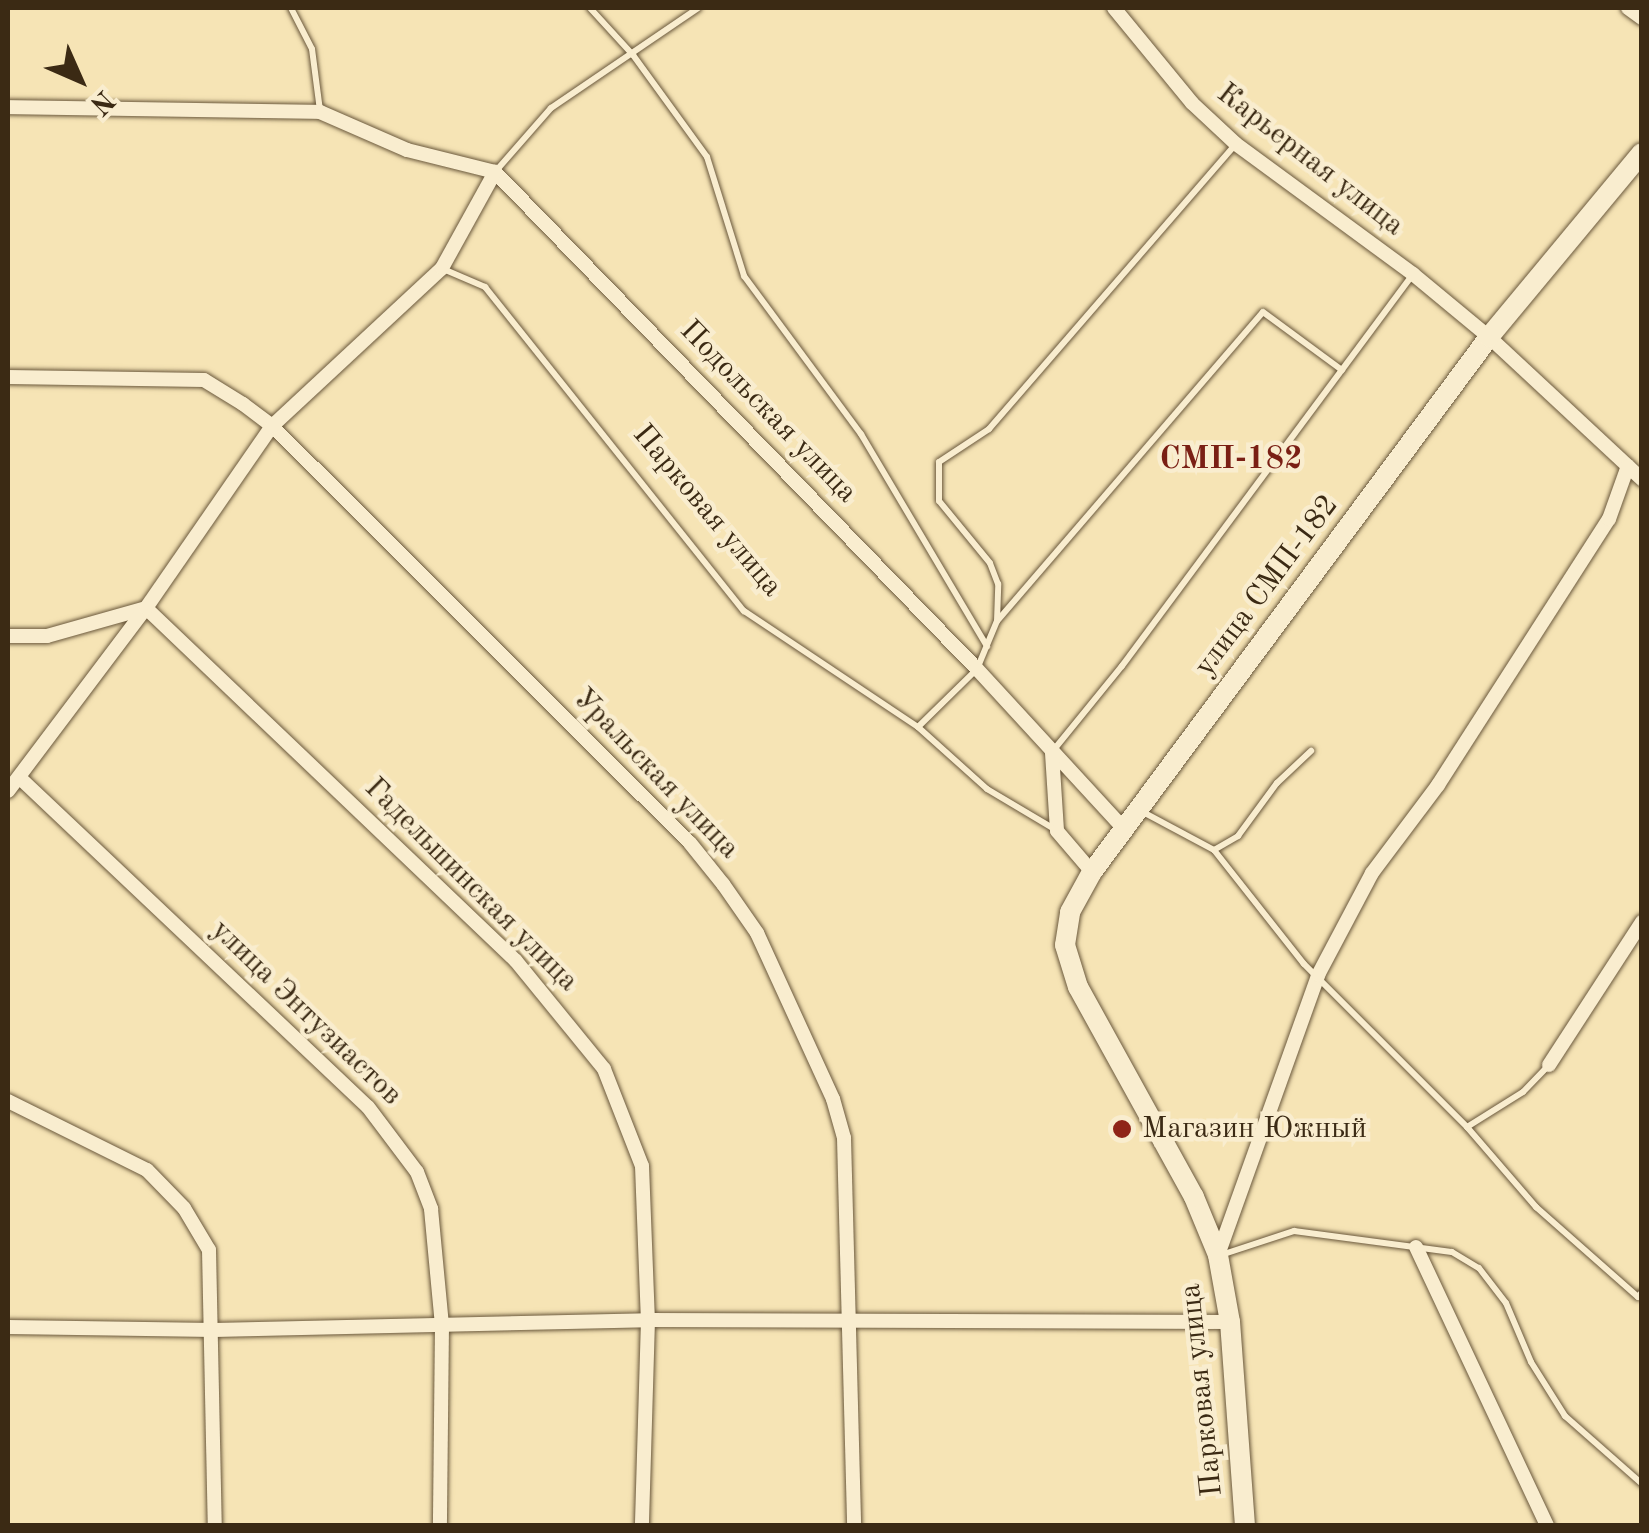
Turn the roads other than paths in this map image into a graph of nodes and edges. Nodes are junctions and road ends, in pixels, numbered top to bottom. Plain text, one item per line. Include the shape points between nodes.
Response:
1 (291, 8) edge
2 (590, 8) edge
3 (698, 8) edge
4 (1114, 8) edge
5 (1628, 8) edge
6 (1642, 18) edge
7 (633, 55) junction
8 (8, 107) edge
9 (320, 112) junction
10 (1236, 144) junction
11 (1642, 153) edge
12 (495, 172) junction
13 (442, 268) junction
14 (1413, 274) junction
15 (1489, 336) junction
16 (1342, 370) junction
17 (8, 377) edge
18 (272, 426) junction
19 (1628, 466) junction
20 (1642, 479) edge
21 (146, 608) junction
22 (996, 621) junction
23 (8, 636) edge
24 (986, 646) junction
25 (977, 670) junction
26 (918, 727) junction
27 (1310, 751) dead end
28 (1052, 752) junction
29 (21, 779) junction
30 (8, 791) edge
31 (1138, 810) junction
32 (1124, 828) junction
33 (1057, 831) junction
34 (1214, 850) junction
35 (1092, 872) junction
36 (1642, 922) edge
37 (1318, 975) junction
38 (1549, 1065) joint
39 (8, 1101) edge
40 (1468, 1127) junction
41 (1416, 1247) junction
42 (1218, 1256) junction
43 (1640, 1296) edge
44 (648, 1320) junction
45 (850, 1322) junction
46 (1230, 1322) junction
47 (442, 1325) junction
48 (8, 1327) edge
49 (214, 1330) junction
50 (1642, 1484) edge
51 (215, 1526) edge
52 (440, 1526) edge
53 (642, 1526) edge
54 (854, 1526) edge
55 (1245, 1526) edge
56 (1547, 1526) edge

1 - 9 lane via 312,49
2 - 7 lane
3 - 7 lane
4 - 10 street, Карьерная улица via 1192,103
5 - 6 street
7 - 12 lane via 550,108
7 - 24 lane via 707,157 744,276 861,434
8 - 9 street
9 - 12 street via 407,150
10 - 14 street, Карьерная улица
10 - 22 lane via 989,429 939,462 938,501 990,563 998,584
11 - 15 street, улица СМП-182
12 - 13 street
12 - 25 street, Подольская улица
13 - 18 street
13 - 26 lane, Парковая улица via 485,286 744,611
14 - 15 street, Карьерная улица
14 - 16 lane
15 - 19 street, Карьерная улица
15 - 31 street, улица СМП-182
16 - 22 lane via 1263,312
16 - 28 lane
17 - 18 street, Уральская улица via 204,380
18 - 21 street
18 - 45 street, Уральская улица via 690,843 757,933 844,1138
19 - 20 street, Карьерная улица
19 - 37 street via 1609,519 1438,785 1372,874
21 - 23 street via 47,636
21 - 29 street
21 - 44 street, Гадельшинская улица via 516,961 604,1069 642,1166
22 - 24 lane
24 - 25 lane
25 - 26 lane
25 - 28 street, Подольская улица
26 - 33 lane, Парковая улица via 987,789
27 - 34 lane via 1277,782 1238,836
28 - 32 street, Подольская улица
28 - 33 street
29 - 30 street
29 - 47 street, улица Энтузиастов via 400,1144 431,1208
31 - 32 street, улица СМП-182
31 - 34 lane
32 - 35 street, улица СМП-182
33 - 35 street
34 - 37 lane
35 - 42 street, Парковая улица via 1070,912 1064,945 1078,987 1194,1197
36 - 38 street
37 - 40 lane
37 - 42 street
38 - 40 lane via 1522,1092
39 - 49 street via 147,1170 184,1208 209,1250
40 - 43 lane via 1536,1207
41 - 42 lane via 1294,1231
41 - 50 lane via 1452,1252 1479,1268 1506,1304 1565,1416
41 - 56 street
42 - 46 street, Парковая улица
44 - 45 street
44 - 47 street
44 - 53 street, Гадельшинская улица
45 - 46 street
45 - 54 street, Уральская улица
46 - 55 street, Парковая улица
47 - 49 street
47 - 52 street, улица Энтузиастов
48 - 49 street
49 - 51 street

